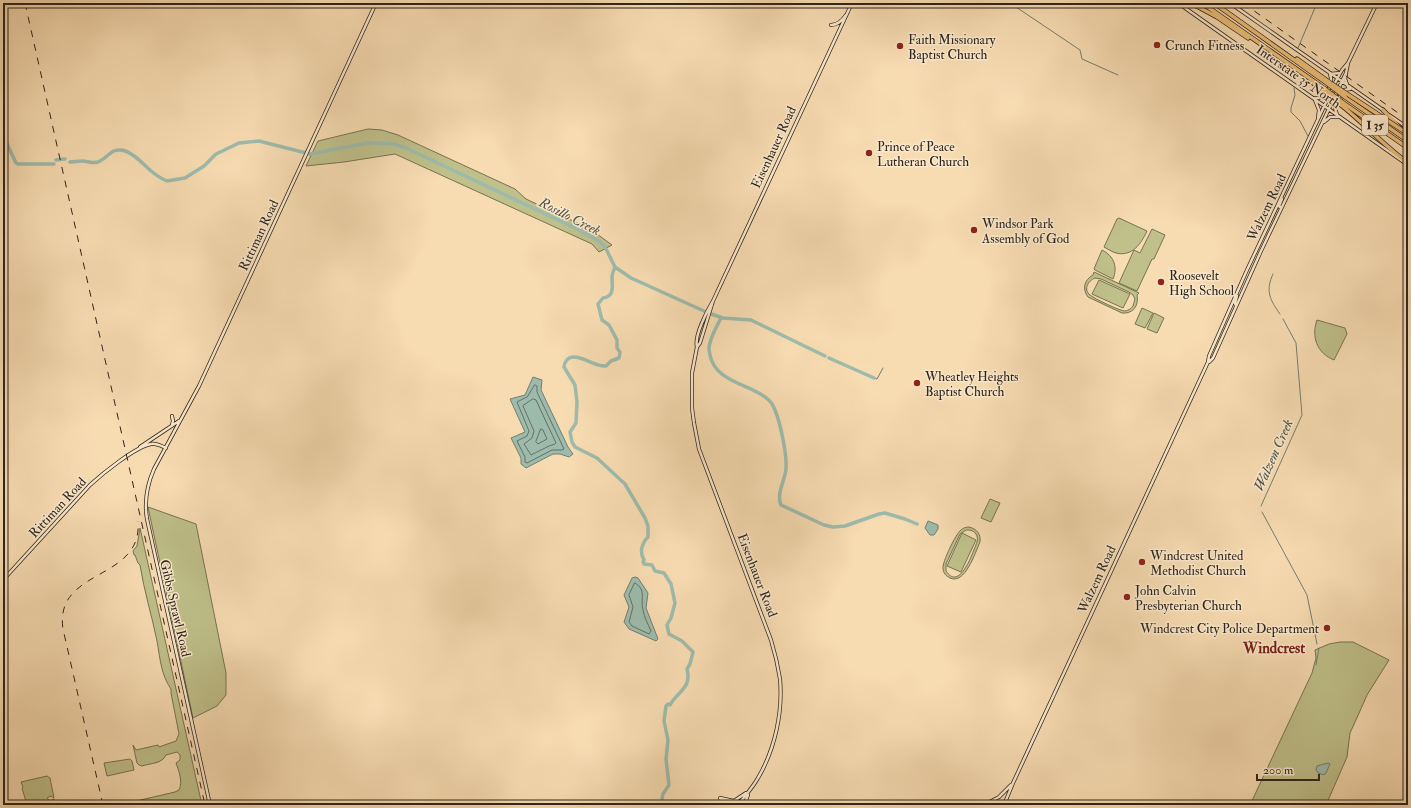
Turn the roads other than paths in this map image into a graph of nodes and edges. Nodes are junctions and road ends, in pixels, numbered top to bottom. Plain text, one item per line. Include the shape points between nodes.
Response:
1 (376, 3) edge
2 (852, 3) edge
3 (1178, 3) edge
4 (1191, 3) edge
5 (1202, 3) edge
6 (1214, 3) edge
7 (1230, 3) edge
8 (1376, 3) edge
9 (849, 10) junction
10 (831, 25) dead end
11 (1272, 52) junction
12 (1348, 63) junction
13 (1341, 73) junction
14 (1346, 73) junction
15 (1330, 74) junction
16 (1337, 80) junction
17 (1341, 82) junction
18 (1328, 83) junction
19 (1349, 87) junction
20 (1352, 90) junction
21 (1314, 99) junction
22 (1342, 103) junction
23 (1325, 106) junction
24 (1329, 109) junction
25 (1383, 110) junction
26 (1340, 117) junction
27 (1318, 122) junction
28 (1322, 123) junction
29 (1408, 128) edge
30 (1408, 135) edge
31 (1408, 141) edge
32 (1408, 148) edge
33 (1408, 164) edge
34 (1284, 190) junction
35 (1281, 208) junction
36 (1239, 288) junction
37 (713, 301) junction
38 (1236, 306) junction
39 (701, 331) junction
40 (697, 347) junction
41 (1208, 362) junction
42 (172, 416) dead end
43 (180, 421) junction
44 (172, 425) junction
45 (166, 448) junction
46 (132, 453) junction
47 (3, 580) edge
48 (1013, 783) junction
49 (750, 791) junction
50 (1006, 799) junction
51 (210, 805) edge
52 (723, 805) edge
53 (738, 805) edge
54 (744, 805) edge
55 (984, 805) edge
56 (1004, 805) edge
57 (1008, 805) edge

1 - 43 main road, Rittiman Road via 199,386
2 - 9 main road, Eisenhauer Road
3 - 21 main road, Interstate 35 North
4 - 11 highway
5 - 11 highway, I 35
6 - 18 highway, I 35
7 - 15 main road, Interstate 35 North
8 - 12 main road, Walzem Road
9 - 10 main road via 840,22
9 - 37 main road, Eisenhauer Road
11 - 22 highway, I 35, bridge
12 - 13 main road, Walzem Road
12 - 14 main road, Walzem Road
13 - 15 main road
13 - 16 main road, Walzem Road
14 - 17 main road, Walzem Road
14 - 19 main road via 1345,79
15 - 16 main road, Interstate 35 North
15 - 21 main road via 1331,83 1325,95
16 - 17 main road, Interstate 35 North
16 - 23 main road, Walzem Road
17 - 19 main road, Interstate 35 North
17 - 24 main road, Walzem Road
18 - 30 highway, bridge
18 - 31 highway, I 35, bridge
19 - 20 main road, Interstate 35 North
20 - 25 main road, Interstate 35 North
20 - 26 main road via 1344,90 1336,104 1335,110
21 - 23 main road, Interstate 35 North
21 - 27 main road via 1319,110
22 - 32 highway, I 35
22 - 33 highway via 1385,146
23 - 24 main road, Interstate 35 North
23 - 27 main road, Walzem Road
24 - 26 main road, Interstate 35 North
24 - 28 main road, Walzem Road
25 - 29 main road, Interstate 35 North
25 - 30 highway
26 - 28 main road via 1330,117
26 - 33 main road, Interstate 35 North
27 - 34 main road, Walzem Road
28 - 35 main road, Walzem Road
34 - 35 main road
34 - 36 main road, Walzem Road
35 - 38 main road, Walzem Road
36 - 38 main road
36 - 41 main road, Walzem Road
37 - 39 main road, Eisenhauer Road
37 - 39 main road, Eisenhauer Road via 708,308
38 - 41 main road, Walzem Road via 1213,358
39 - 40 main road, Eisenhauer Road
39 - 40 main road via 698,340 700,344
40 - 49 main road, Eisenhauer Road via 692,373 692,408 696,437 772,640 780,680 780,710 774,740
41 - 48 main road, Walzem Road
42 - 44 main road
43 - 44 main road, Rittiman Road
43 - 45 main road, Gibbs Sprawl Road
44 - 46 main road, Rittiman Road
45 - 46 main road, Rittiman Road via 150,444
45 - 51 main road, Gibbs Sprawl Road via 150,479 146,510
46 - 47 main road, Rittiman Road via 90,485
48 - 50 main road, Walzem Road
48 - 55 main road via 999,797
49 - 52 main road via 734,801 720,798
49 - 53 main road, Eisenhauer Road
49 - 54 main road
50 - 56 main road, Walzem Road
50 - 57 main road

